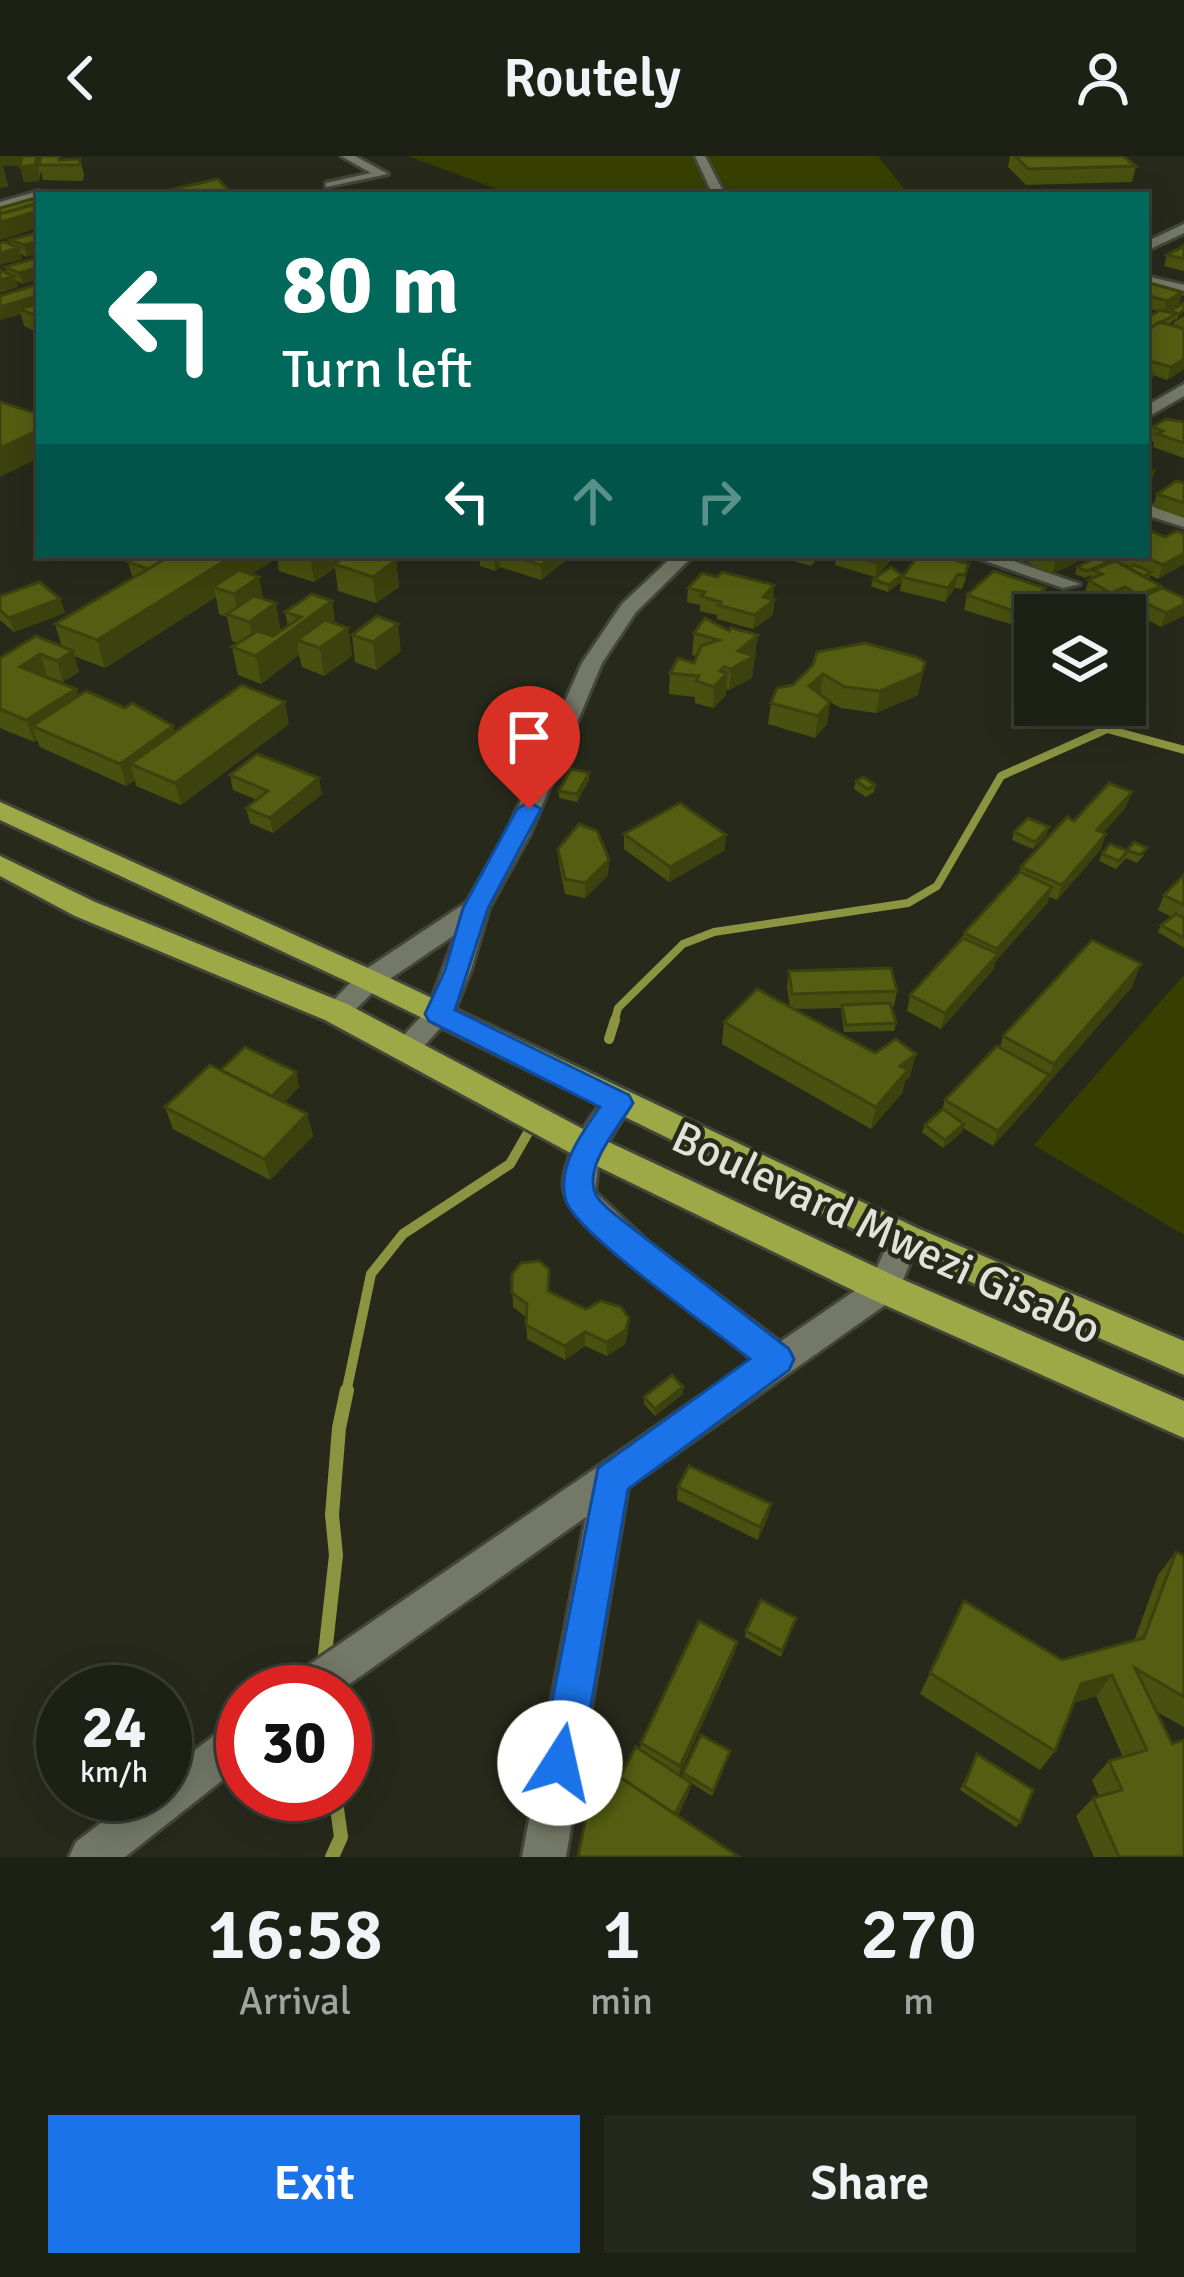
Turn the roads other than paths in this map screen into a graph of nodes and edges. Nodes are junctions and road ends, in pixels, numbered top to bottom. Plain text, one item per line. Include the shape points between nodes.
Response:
1 (346, 156) edge
2 (700, 156) edge
3 (330, 185) dead end
4 (718, 192) edge
5 (36, 197) edge
6 (0, 206) edge
7 (1184, 228) edge
8 (1149, 246) edge
9 (1149, 281) edge
10 (1184, 290) edge
11 (1184, 388) edge
12 (1149, 411) edge
13 (1149, 509) edge
14 (1184, 522) edge
15 (682, 558) edge
16 (987, 558) edge
17 (1070, 584) dead end
18 (0, 810) edge
19 (0, 865) edge
20 (476, 908) junction
21 (369, 980) junction
22 (336, 1012) junction
23 (439, 1014) junction
24 (406, 1048) junction
25 (607, 1098) junction
26 (588, 1147) junction
27 (905, 1238) junction
28 (884, 1288) junction
29 (1184, 1358) edge
30 (777, 1359) junction
31 (1184, 1420) edge
32 (611, 1480) junction
33 (340, 1665) edge
34 (216, 1759) edge
35 (91, 1857) edge
36 (544, 1857) edge

1 - 3 street via 381,176
2 - 4 street
5 - 6 street
7 - 8 street
9 - 10 street
11 - 12 street
13 - 14 street
15 - 20 street via 626,611 592,663 518,834
16 - 17 street
18 - 21 main road
19 - 22 main road via 85,909
20 - 21 street
20 - 23 street
21 - 22 street
21 - 23 main road
22 - 24 main road
23 - 24 street
23 - 25 main road, Boulevard Mwezi Gisabo
24 - 26 main road, Boulevard Mwezi Gisabo
25 - 26 street
25 - 27 main road, Boulevard Mwezi Gisabo
26 - 28 main road, Boulevard Mwezi Gisabo
26 - 30 street via 579,1190 589,1210
27 - 28 street
27 - 29 main road, Boulevard Mwezi Gisabo
28 - 30 street
28 - 31 main road, Boulevard Mwezi Gisabo
30 - 32 street
32 - 33 street
32 - 36 street
34 - 35 street

